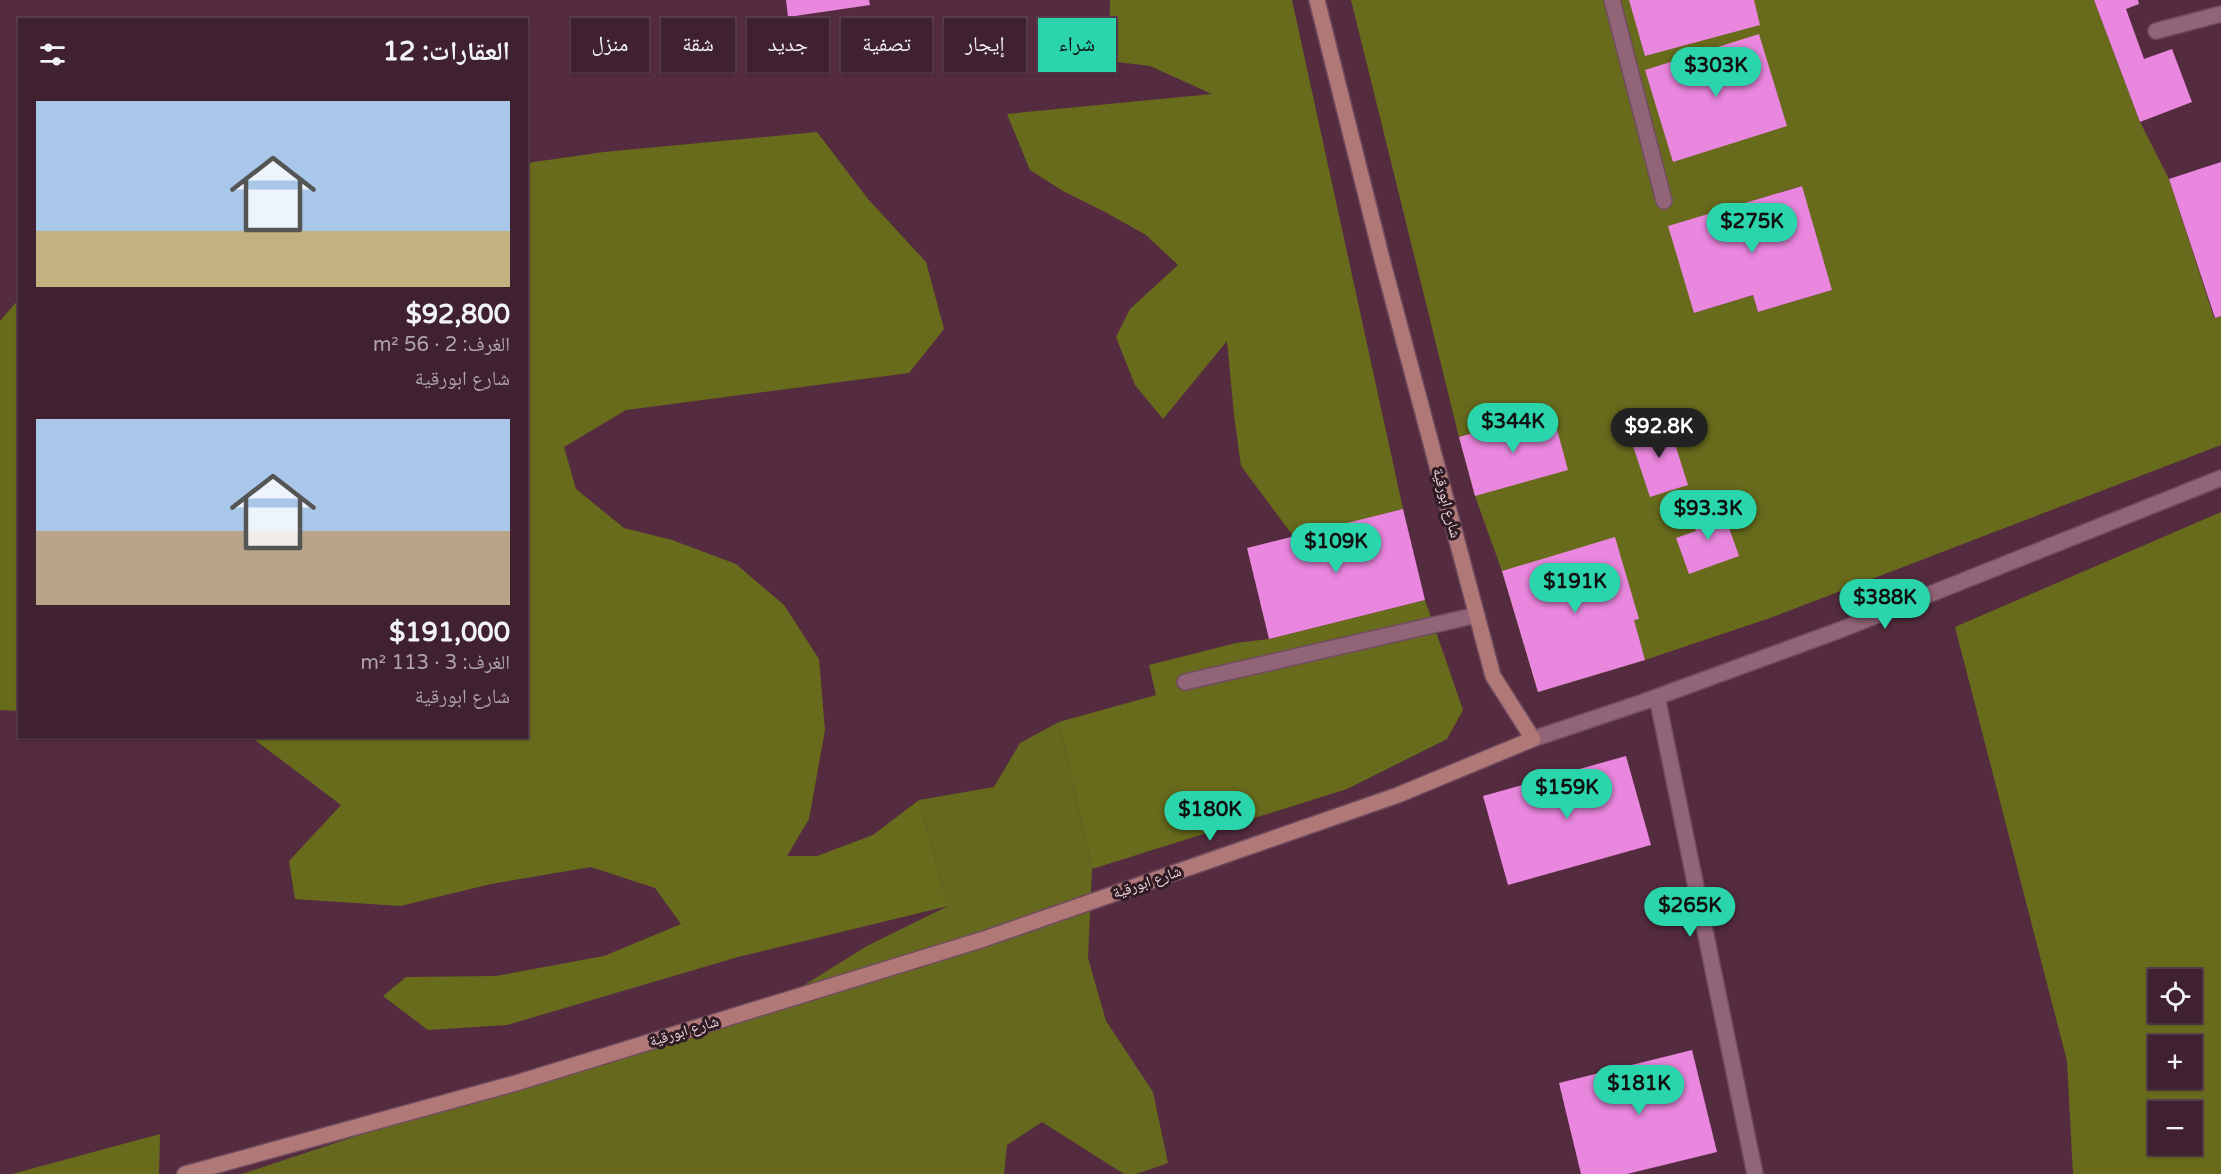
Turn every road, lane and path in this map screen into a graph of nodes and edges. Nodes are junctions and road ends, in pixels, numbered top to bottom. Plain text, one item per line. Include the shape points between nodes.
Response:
1 (1317, 0) edge
2 (1612, 0) edge
3 (2221, 14) edge
4 (2156, 31) dead end
5 (1664, 201) dead end
6 (2221, 478) edge
7 (1477, 615) junction
8 (1185, 682) dead end
9 (1657, 697) junction
10 (1533, 739) junction
11 (185, 1174) edge
12 (1755, 1174) edge

1 - 7 main road, شارع ابورقية
2 - 5 street
3 - 4 street
6 - 9 street via 1840,630
7 - 8 street
7 - 10 main road, شارع ابورقية via 1493,675
9 - 10 street
9 - 12 street
10 - 11 main road, شارع ابورقية via 1398,795 984,939 516,1083

